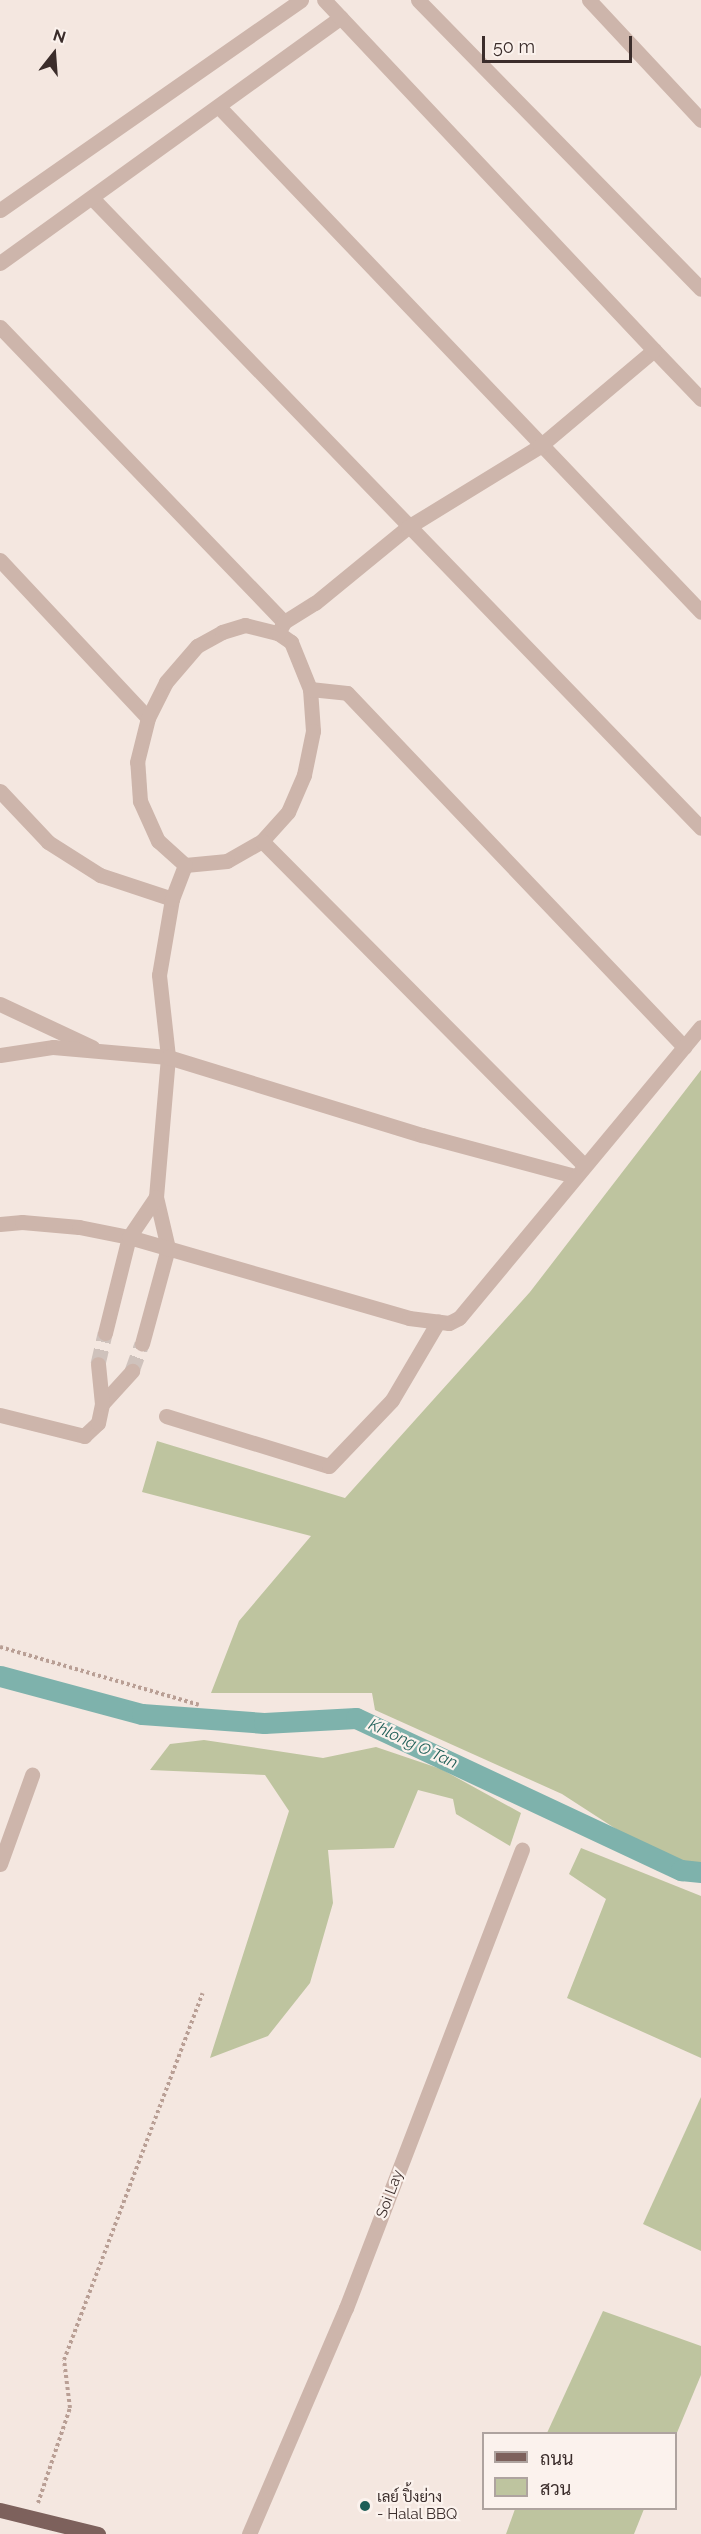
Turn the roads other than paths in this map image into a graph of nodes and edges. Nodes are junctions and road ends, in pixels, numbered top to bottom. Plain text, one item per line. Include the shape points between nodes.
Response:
1 (301, 0) edge
2 (324, 0) edge
3 (418, 0) edge
4 (589, 0) edge
5 (341, 17) junction
6 (219, 107) junction
7 (701, 120) edge
8 (92, 198) junction
9 (0, 210) edge
10 (0, 263) edge
11 (700, 287) edge
12 (0, 327) edge
13 (654, 350) junction
14 (701, 399) edge
15 (540, 446) junction
16 (408, 527) junction
17 (0, 560) edge
18 (701, 612) edge
19 (281, 627) junction
20 (310, 689) junction
21 (148, 718) junction
22 (0, 791) edge
23 (701, 828) edge
24 (262, 841) junction
25 (185, 865) junction
26 (172, 899) junction
27 (0, 1004) edge
28 (701, 1027) edge
29 (684, 1047) junction
30 (103, 1052) junction
31 (0, 1056) edge
32 (168, 1057) junction
33 (580, 1170) junction
34 (156, 1197) junction
35 (0, 1224) edge
36 (129, 1237) junction
37 (168, 1248) junction
38 (438, 1323) junction
39 (105, 1333) tunnel mouth
40 (142, 1344) tunnel mouth
41 (98, 1364) tunnel mouth
42 (132, 1371) tunnel mouth
43 (102, 1404) junction
44 (0, 1414) edge
45 (166, 1416) dead end
46 (32, 1775) dead end
47 (522, 1850) dead end
48 (0, 1864) edge
49 (0, 2510) edge
50 (98, 2534) edge
51 (249, 2534) edge

1 - 9 street
2 - 5 street
3 - 11 street
4 - 7 street
5 - 6 street
5 - 13 street
6 - 8 street
6 - 15 street
8 - 10 street
8 - 16 street
12 - 19 street
13 - 14 street
13 - 15 street
15 - 16 street
15 - 18 street
16 - 19 street
16 - 23 street
17 - 21 street
19 - 20 street
19 - 21 street via 245,625 197,646 166,682
20 - 24 street via 313,731 304,775 288,812
20 - 29 street via 347,693
21 - 25 street via 137,762 140,801 158,841
22 - 26 street via 48,842 100,875
24 - 25 street via 227,861
24 - 33 street
25 - 26 street
26 - 32 street via 159,975
27 - 30 street
28 - 29 street
29 - 33 street
30 - 31 street via 53,1047
30 - 32 street
32 - 33 street via 422,1136
32 - 34 street
33 - 38 street via 459,1318
34 - 36 street
34 - 37 street
35 - 36 street via 79,1227
36 - 37 street
36 - 39 street
37 - 38 street
37 - 40 street
38 - 45 street via 392,1400 329,1466
41 - 43 street
42 - 43 street
43 - 44 street via 98,1424 84,1436
46 - 48 street
47 - 51 street, Soi Lay via 346,2308
49 - 50 main road

